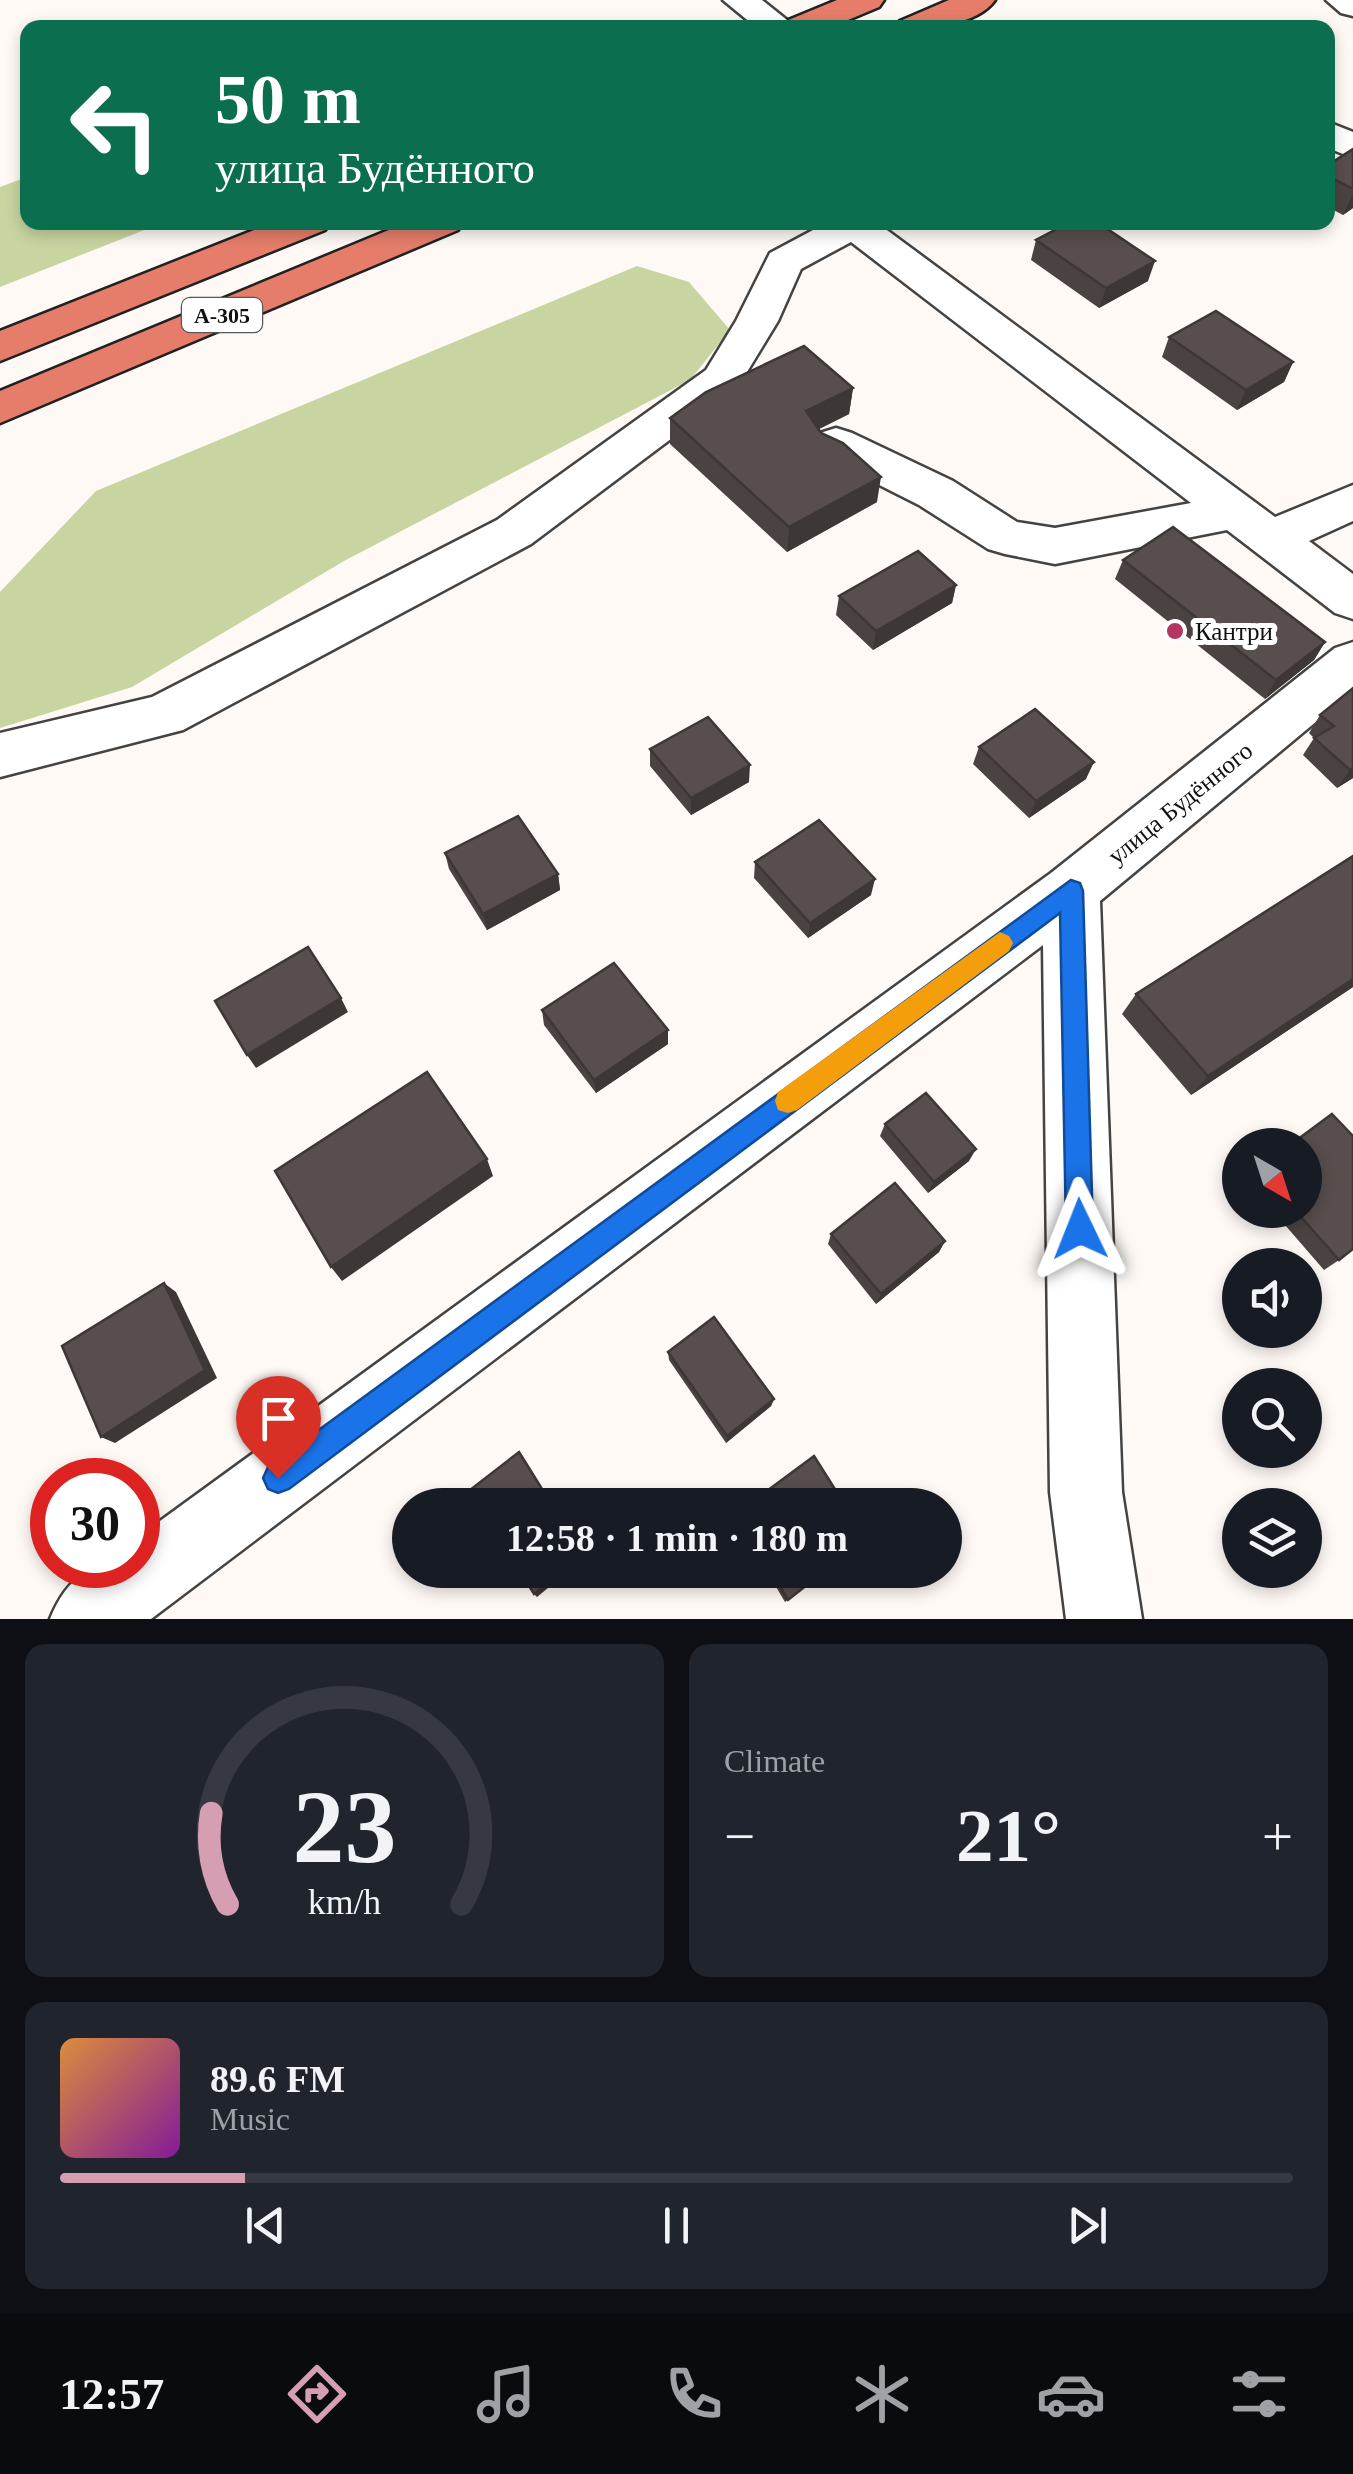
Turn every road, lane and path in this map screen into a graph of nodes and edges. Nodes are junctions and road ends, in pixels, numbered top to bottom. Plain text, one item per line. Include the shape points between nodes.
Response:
1 (740, 0) edge
2 (868, 0) edge
3 (978, 0) edge
4 (1343, 0) edge
5 (1353, 6) edge
6 (769, 20) edge
7 (818, 20) edge
8 (931, 20) edge
9 (291, 230) edge
10 (425, 230) edge
11 (840, 230) edge
12 (859, 230) edge
13 (0, 347) edge
14 (0, 408) edge
15 (836, 444) edge
16 (1353, 502) edge
17 (1254, 525) junction
18 (1353, 600) edge
19 (1353, 662) edge
20 (0, 756) edge
21 (1071, 891) junction
22 (88, 1619) edge
23 (1104, 1619) edge

1 - 6 street
2 - 7 highway
3 - 8 highway
4 - 5 street
9 - 13 highway, А-305
10 - 14 highway, А-305
11 - 20 street via 784,262 721,380 514,532 164,715
12 - 17 street
15 - 17 street via 936,493 1005,537 1055,546
16 - 17 street
17 - 18 street
19 - 21 street, улица Будённого
21 - 22 street, улица Будённого
21 - 23 street via 1086,1492

